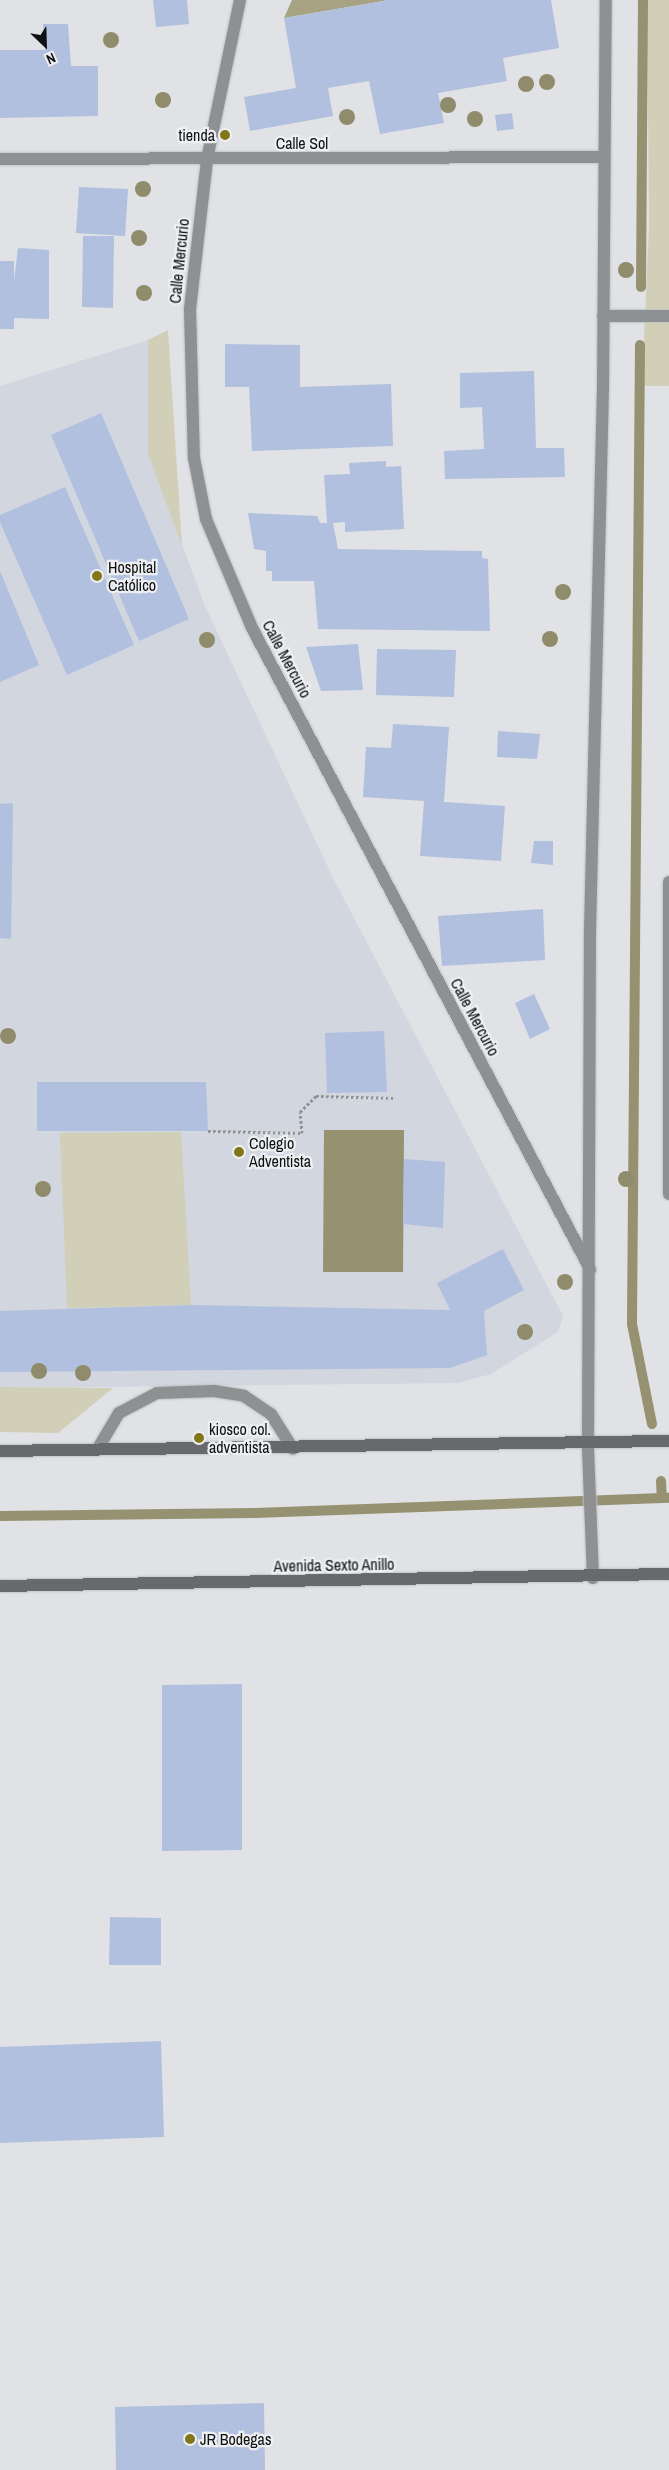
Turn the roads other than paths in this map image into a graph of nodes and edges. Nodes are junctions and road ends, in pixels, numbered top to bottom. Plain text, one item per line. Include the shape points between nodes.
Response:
1 (240, 0) edge
2 (606, 0) edge
3 (604, 157) junction
4 (0, 159) edge
5 (207, 160) junction
6 (603, 316) junction
7 (669, 316) edge
8 (669, 882) edge
9 (668, 1134) edge
10 (669, 1194) edge
11 (592, 1274) junction
12 (669, 1441) edge
13 (588, 1446) junction
14 (293, 1448) junction
15 (97, 1450) junction
16 (0, 1451) edge
17 (669, 1574) edge
18 (593, 1578) junction
19 (0, 1586) edge

1 - 5 street, Calle Mercurio
2 - 3 street
3 - 5 street, Calle Sol
3 - 6 street
4 - 5 street, Calle Sol
5 - 11 street, Calle Mercurio via 190,309 194,458 206,519 252,628
6 - 7 street
6 - 11 street via 590,931
8 - 9 street
9 - 10 street
11 - 13 street
12 - 13 main road
13 - 14 main road
13 - 18 street
14 - 15 main road
14 - 15 street via 271,1414 244,1396 214,1391 157,1393 119,1413
15 - 16 main road
17 - 18 main road, Avenida Sexto Anillo
18 - 19 main road, Avenida Sexto Anillo

